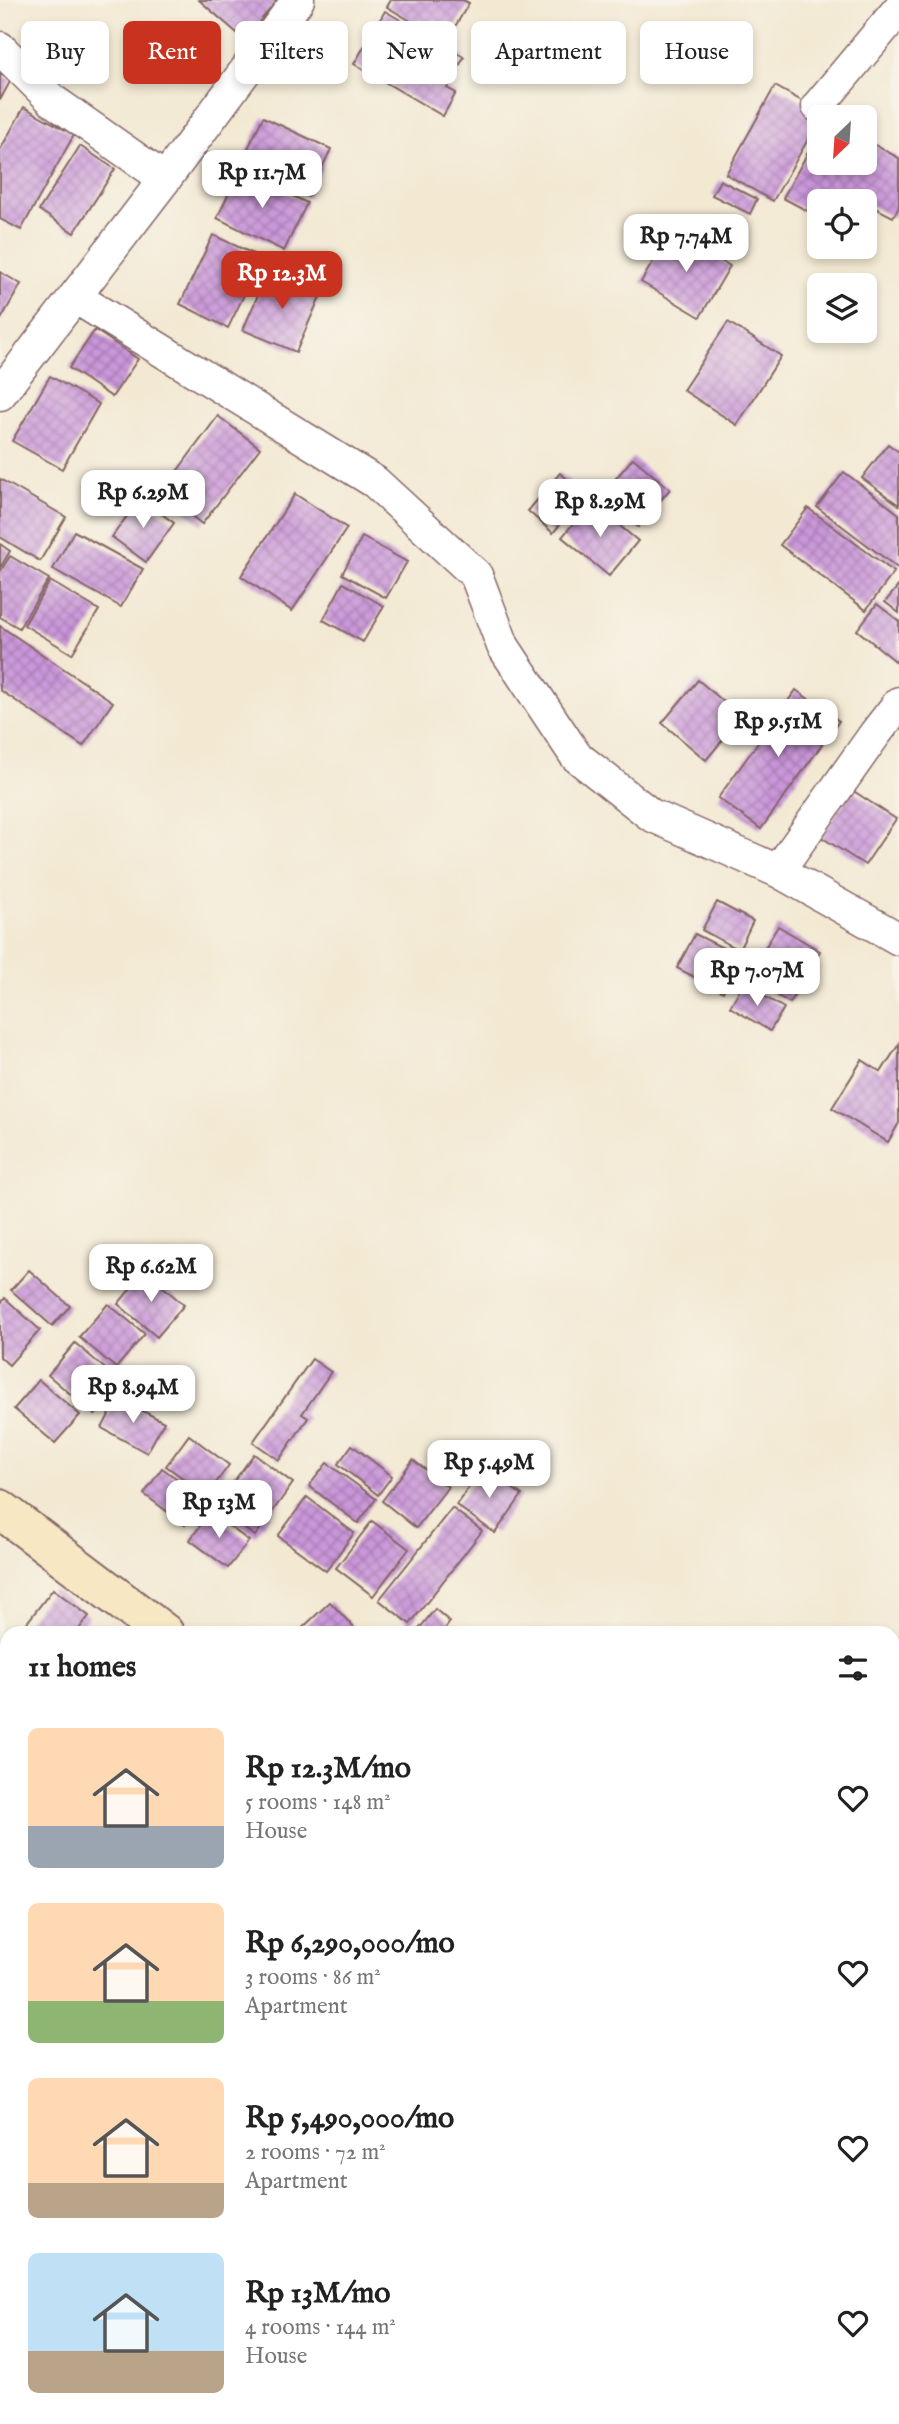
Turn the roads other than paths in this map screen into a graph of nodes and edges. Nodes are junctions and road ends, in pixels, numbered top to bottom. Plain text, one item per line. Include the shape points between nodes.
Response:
1 (298, 0) edge
2 (899, 9) edge
3 (0, 47) edge
4 (819, 105) edge
5 (165, 178) junction
6 (75, 297) junction
7 (0, 394) edge
8 (899, 703) edge
9 (778, 871) junction
10 (899, 939) edge
11 (0, 1510) edge
12 (155, 1626) edge

1 - 5 street
2 - 4 street
3 - 5 street via 52,100
5 - 6 street
6 - 7 street
6 - 9 street via 374,482 476,575 503,646 576,756 651,815
8 - 9 street
9 - 10 street
11 - 12 main road

